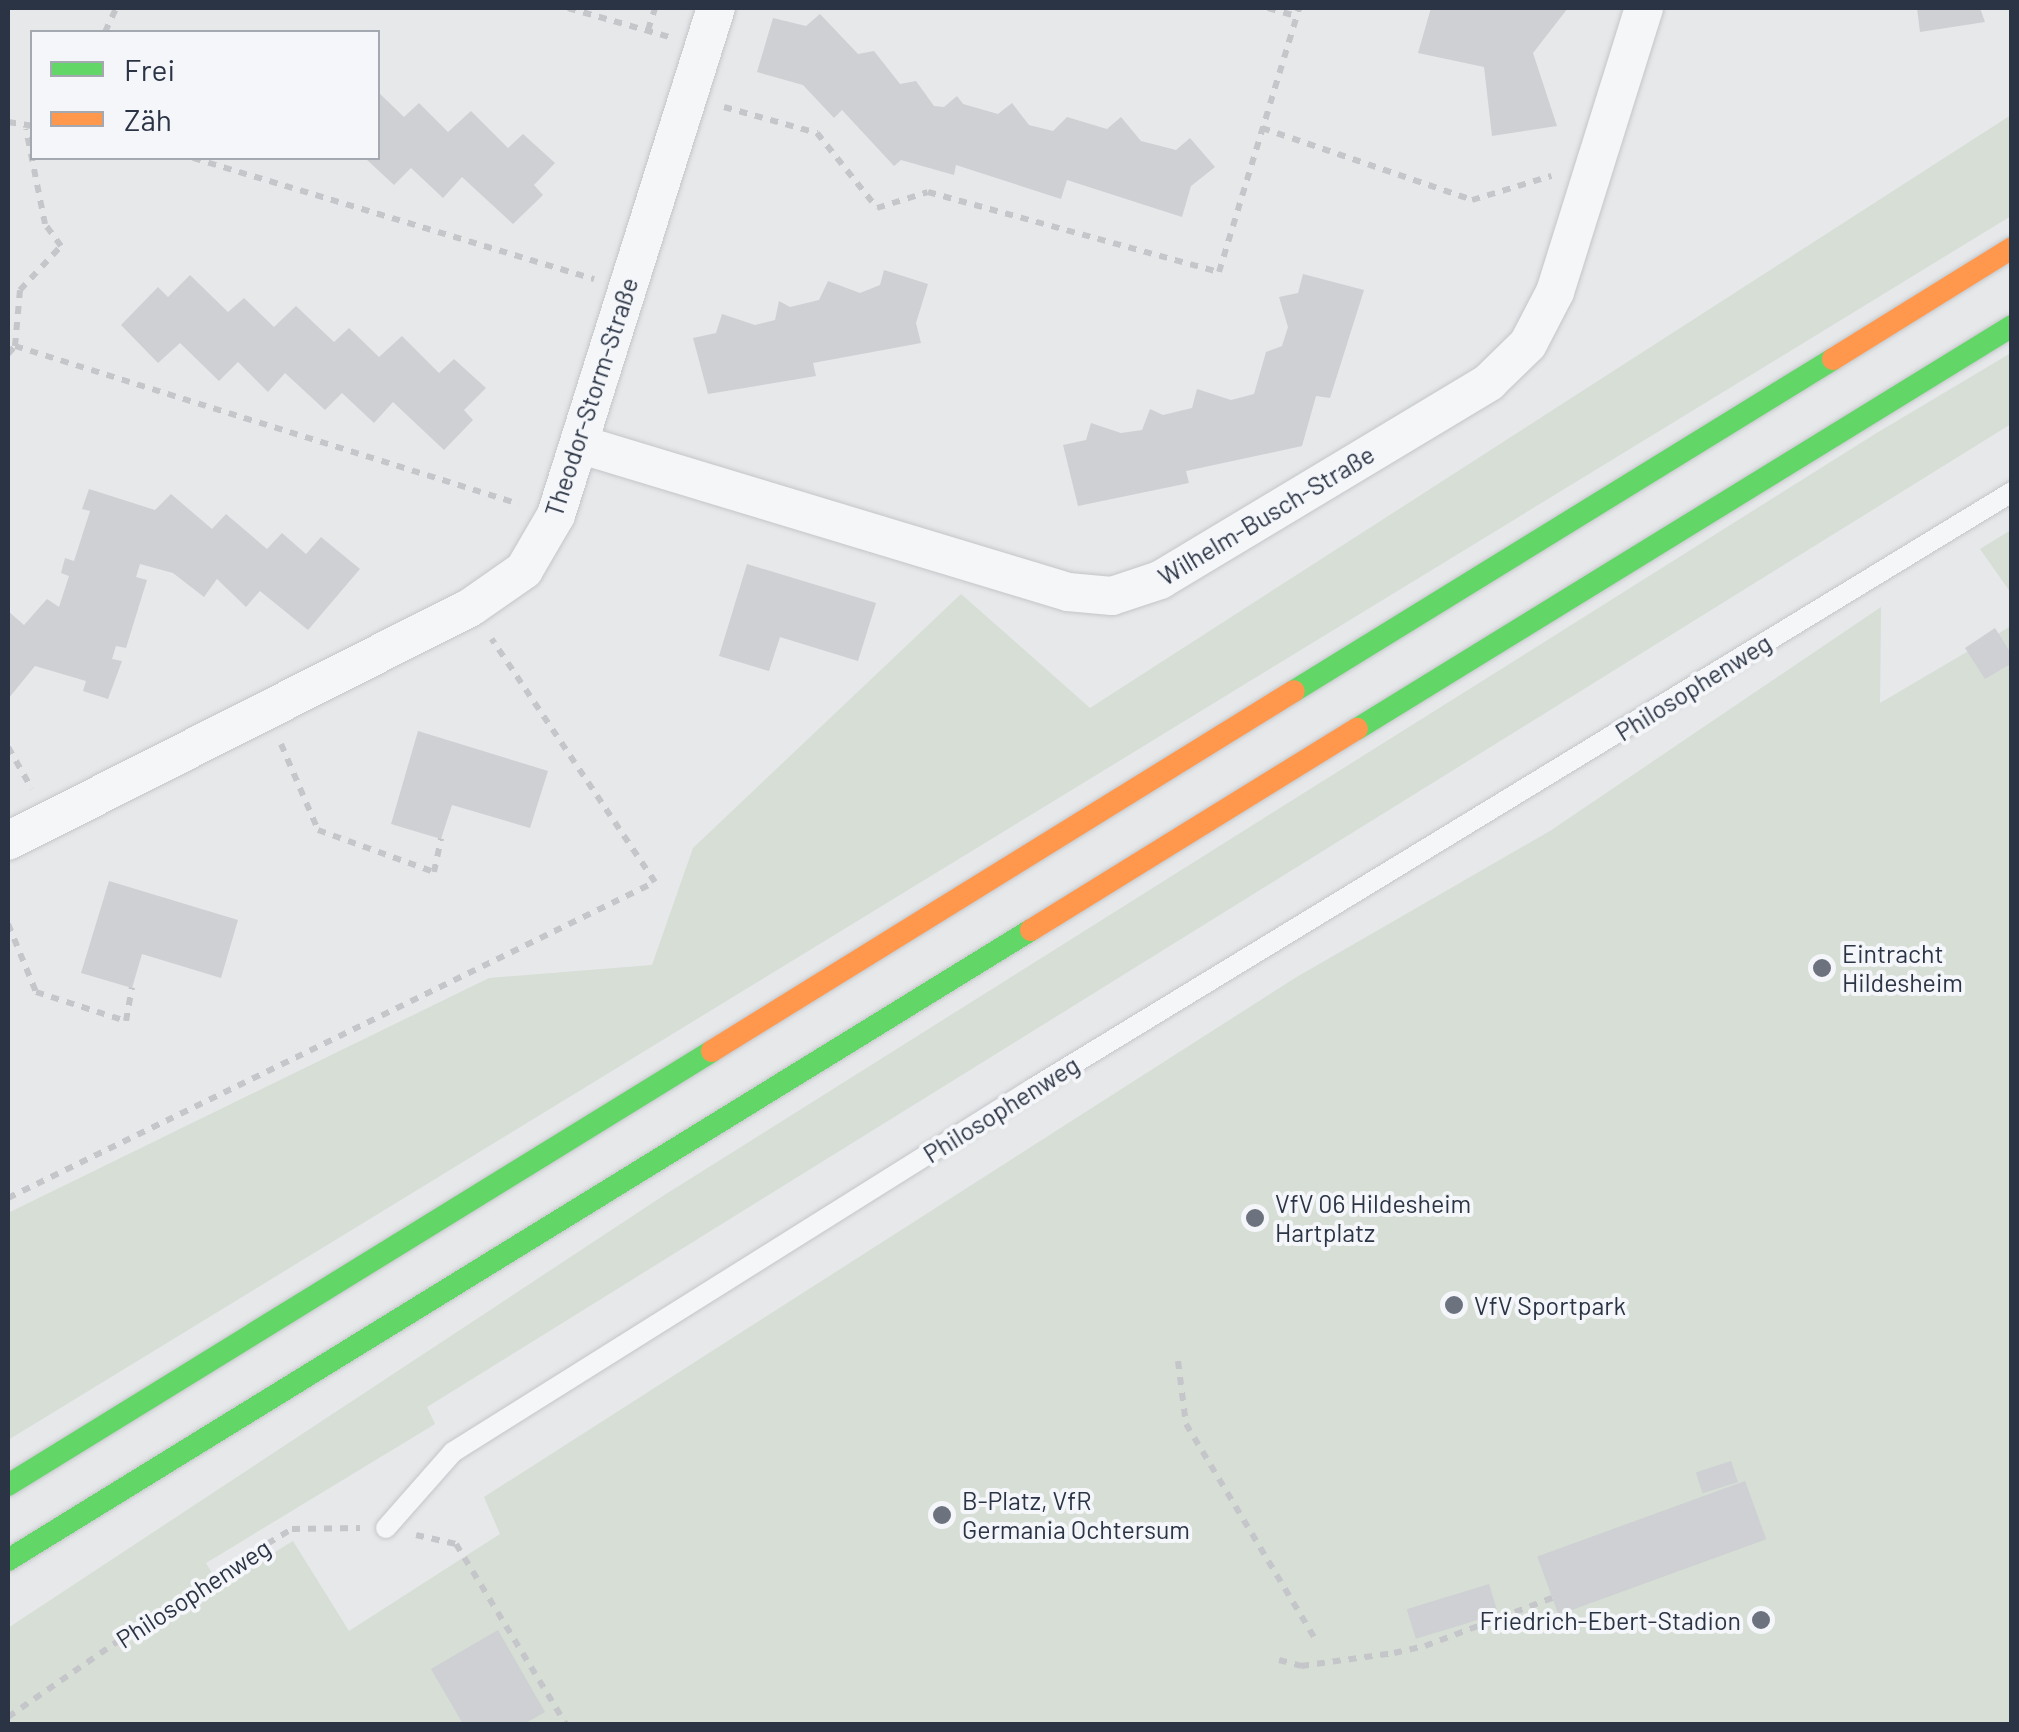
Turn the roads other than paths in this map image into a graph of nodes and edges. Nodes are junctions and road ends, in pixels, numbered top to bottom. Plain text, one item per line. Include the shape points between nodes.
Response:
1 (716, 8) edge
2 (1644, 8) edge
3 (2012, 248) edge
4 (2012, 326) edge
5 (579, 444) junction
6 (2012, 492) edge
7 (8, 841) edge
8 (8, 1485) edge
9 (386, 1528) road end
10 (8, 1560) edge

1 - 5 street, Theodor-Storm-Straße
2 - 5 street, Wilhelm-Busch-Straße via 1554,292 1528,344 1490,382 1160,580 1112,596 1068,592
3 - 8 highway
4 - 10 highway
5 - 7 street, Theodor-Storm-Straße via 556,515 524,570 471,607
6 - 9 lane, Philosophenweg via 1032,1089 453,1452

